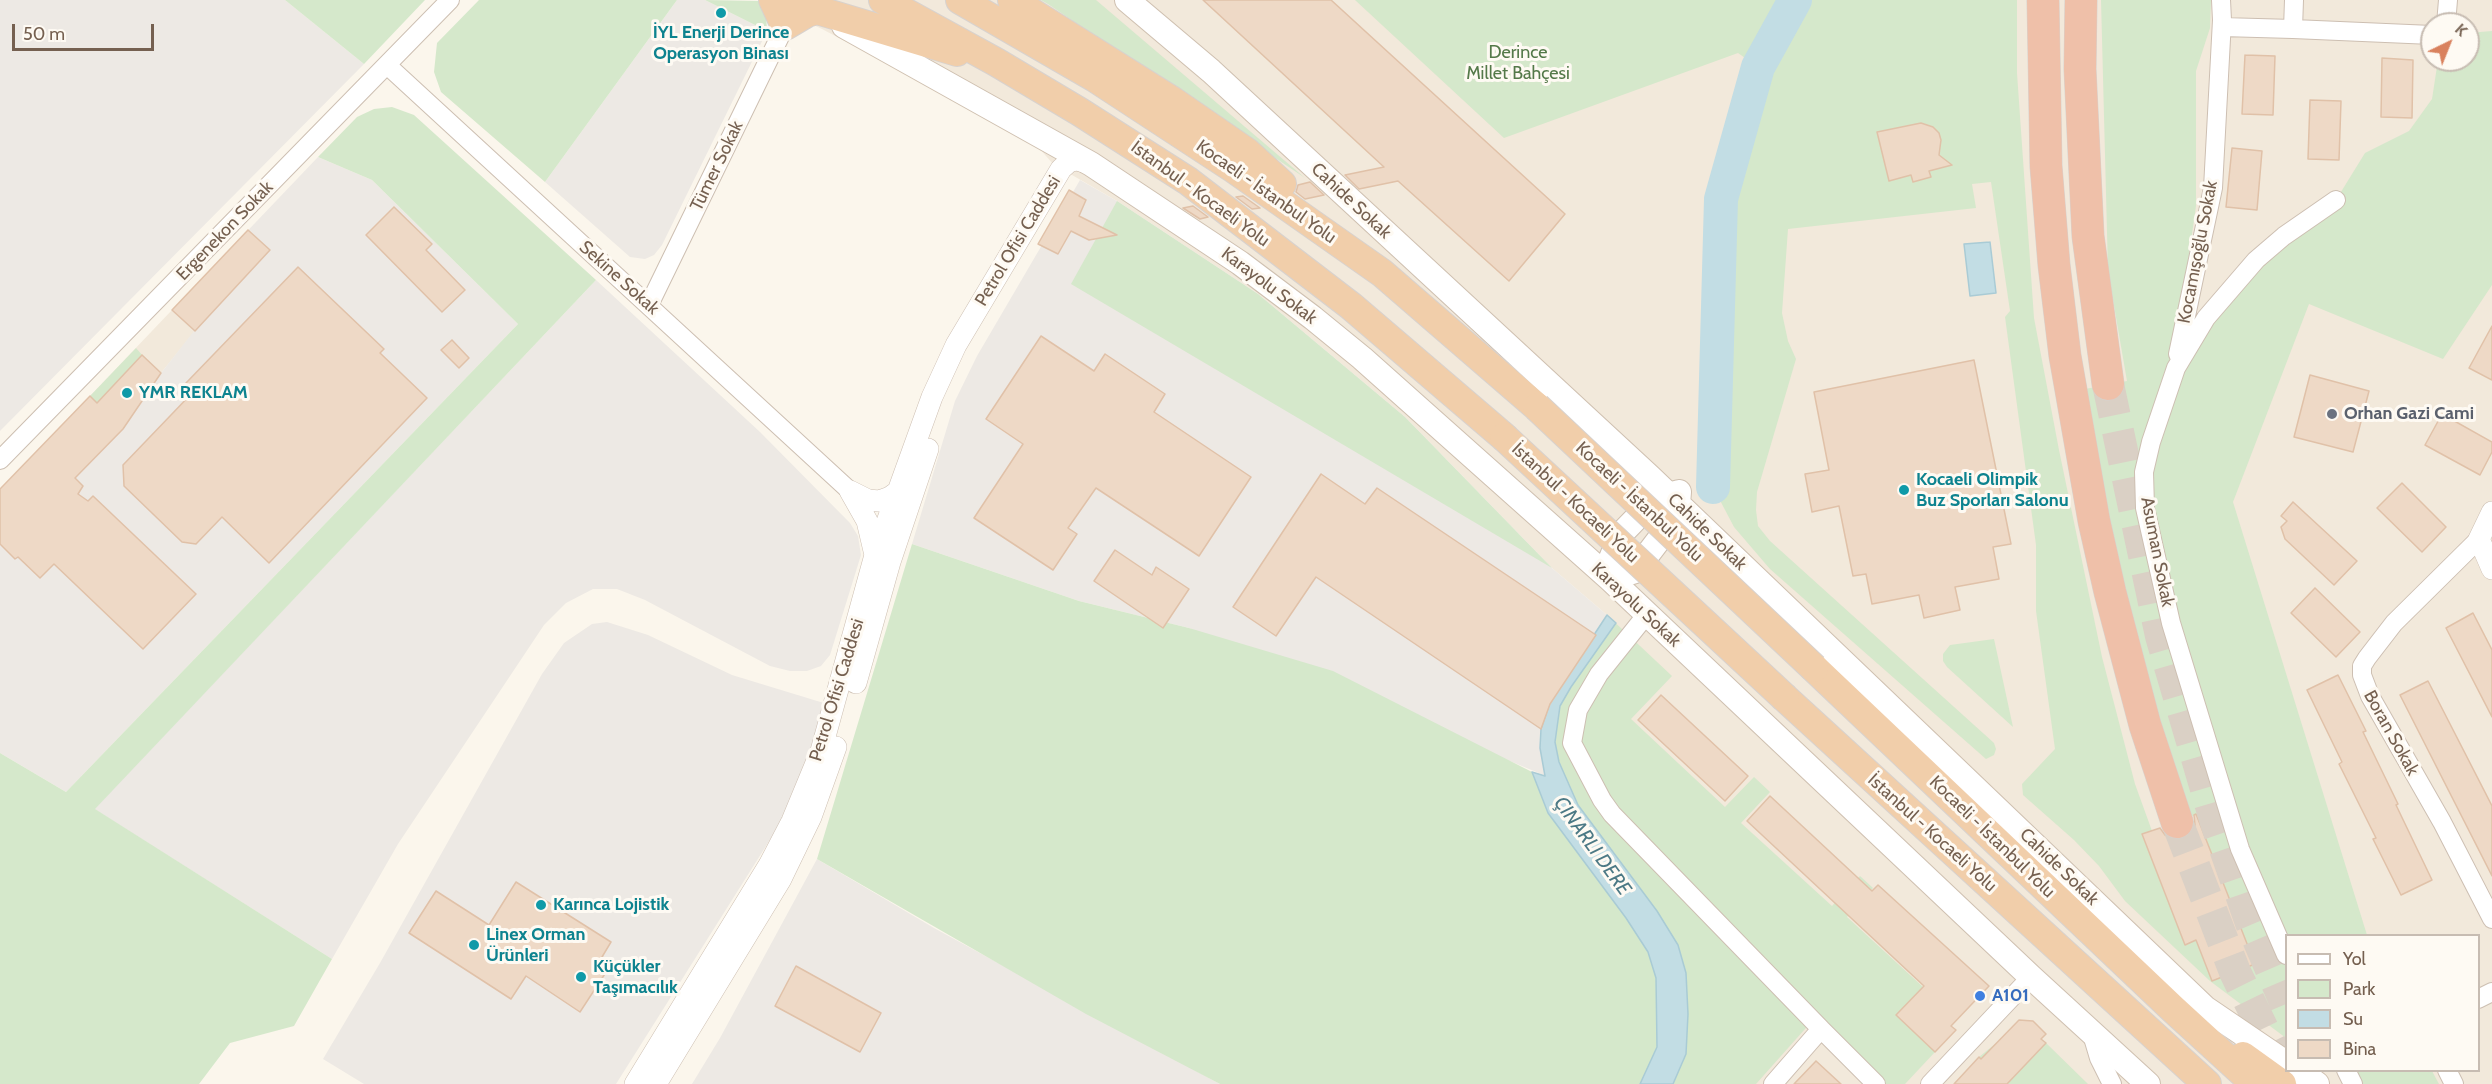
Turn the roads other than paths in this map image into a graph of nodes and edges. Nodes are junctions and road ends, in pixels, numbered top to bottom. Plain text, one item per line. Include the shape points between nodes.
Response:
1 (450, 0) edge
2 (773, 0) edge
3 (883, 0) edge
4 (960, 0) edge
5 (1012, 0) edge
6 (1127, 0) edge
7 (1149, 0) edge
8 (2043, 0) edge
9 (2081, 0) edge
10 (2221, 0) edge
11 (2294, 0) edge
12 (798, 12) edge
13 (2222, 27) junction
14 (2293, 29) junction
15 (2420, 34) edge
16 (996, 62) junction
17 (388, 66) junction
18 (1037, 132) junction
19 (1091, 164) junction
20 (1061, 169) junction
21 (2336, 200) dead end
22 (1382, 273) junction
23 (649, 305) junction
24 (2176, 368) junction
25 (2108, 384) tunnel mouth
26 (0, 460) edge
27 (917, 461) junction
28 (850, 491) junction
29 (898, 493) junction
30 (1672, 501) junction
31 (2492, 512) edge
32 (885, 528) junction
33 (2479, 539) junction
34 (1612, 550) junction
35 (883, 559) junction
36 (1588, 560) junction
37 (2492, 569) edge
38 (1635, 571) junction
39 (1610, 579) junction
40 (1627, 596) junction
41 (1647, 614) junction
42 (2177, 822) tunnel mouth
43 (2492, 918) edge
44 (2285, 953) edge
45 (2031, 977) junction
46 (2173, 1009) junction
47 (1821, 1029) junction
48 (2091, 1030) junction
49 (2285, 1047) edge
50 (2285, 1062) edge
51 (2300, 1072) edge
52 (2317, 1072) edge
53 (636, 1084) edge
54 (656, 1084) edge
55 (1773, 1084) edge
56 (1876, 1084) edge
57 (1930, 1084) edge
58 (2112, 1084) edge
59 (2148, 1084) edge
60 (2207, 1084) edge
61 (2255, 1084) edge
62 (2282, 1084) edge
63 (2318, 1084) edge
64 (2334, 1084) edge

1 - 17 street, Ergenekon Sokak
2 - 12 highway
3 - 16 highway, İstanbul - Kocaeli Yolu
4 - 22 highway, Kocaeli - İstanbul Yolu via 1095,78
5 - 22 highway via 1247,152
6 - 30 main road, Cahide Sokak via 1211,71
7 - 30 main road, Cahide Sokak
8 - 42 highway via 2046,166 2065,356 2110,592 2139,705
9 - 25 highway via 2080,69 2088,236
10 - 13 street, Kocamışoğlu Sokak
11 - 14 street
12 - 16 highway
12 - 18 main road, Karayolu Sokak
12 - 23 street, Tümer Sokak
13 - 14 street
13 - 24 street, Kocamışoğlu Sokak via 2213,188
14 - 15 street
16 - 60 highway, İstanbul - Kocaeli Yolu, bridge via 1188,181 1351,306 1504,437
17 - 23 street, Sekine Sokak
17 - 26 street, Ergenekon Sokak
18 - 19 main road, Karayolu Sokak
18 - 20 street via 1056,152
19 - 20 street, Petrol Ofisi Caddesi via 1077,160
19 - 27 street, Petrol Ofisi Caddesi via 1072,175 968,351
19 - 36 main road, Karayolu Sokak via 1240,263 1313,318
20 - 27 street, Petrol Ofisi Caddesi via 956,345 932,397
21 - 24 street, Asuman Sokak via 2256,260 2206,318
22 - 46 highway, Kocaeli - İstanbul Yolu, bridge via 1537,406
23 - 28 street, Sekine Sokak
24 - 44 street, Asuman Sokak via 2144,472 2145,508 2171,623 2240,849
27 - 28 street via 876,493 865,496
27 - 29 street
27 - 35 street, Petrol Ofisi Caddesi
28 - 29 street via 879,501
28 - 32 street via 866,503
28 - 35 street
29 - 32 street
30 - 34 main road via 1634,519
30 - 38 main road
30 - 49 main road, Cahide Sokak via 2207,989
30 - 50 main road, Cahide Sokak via 2205,1008
31 - 33 street
32 - 35 street via 889,543
33 - 37 street
33 - 43 street, Boran Sokak via 2394,623 2362,666 2362,675
34 - 36 main road
34 - 39 main road
35 - 53 street, Petrol Ofisi Caddesi via 821,751 792,821
35 - 54 street, Petrol Ofisi Caddesi via 853,694 811,817 781,879
36 - 39 main road, Karayolu Sokak
38 - 39 main road
38 - 40 main road
39 - 40 main road, Karayolu Sokak
40 - 41 main road, Karayolu Sokak
41 - 45 main road, Karayolu Sokak
41 - 47 street via 1599,674 1578,710 1572,743 1612,814
45 - 48 main road, Karayolu Sokak
45 - 57 street
46 - 61 highway, Kocaeli - İstanbul Yolu
46 - 62 highway
47 - 55 street
47 - 56 street
48 - 58 street
48 - 59 main road, Karayolu Sokak
51 - 63 main road
52 - 64 main road

